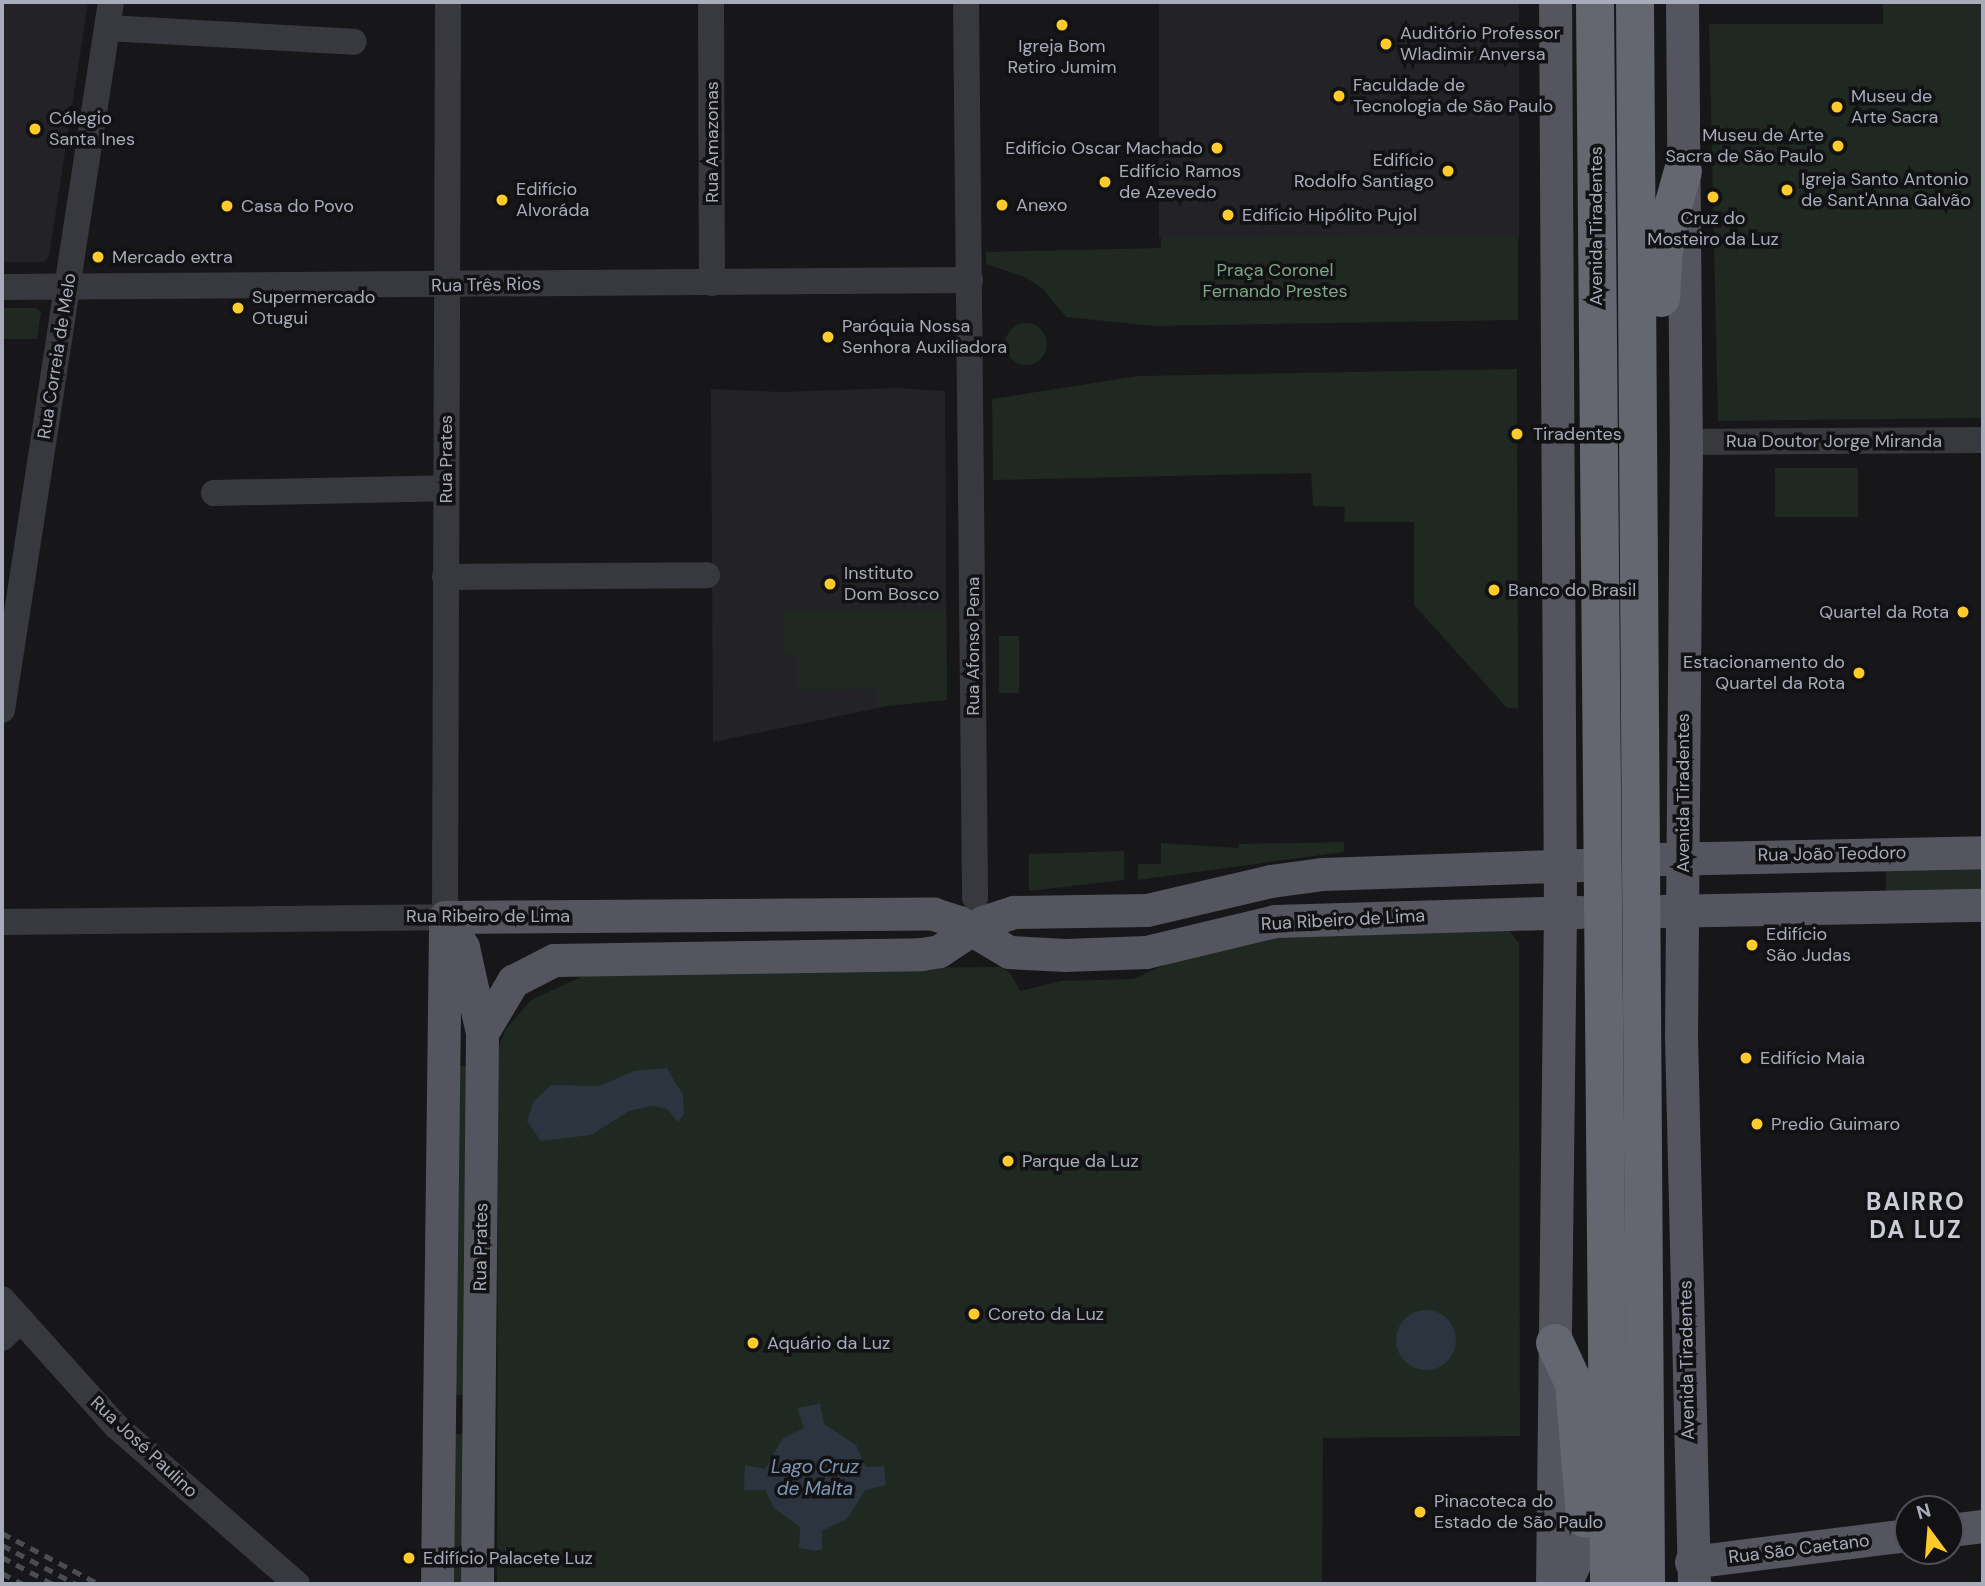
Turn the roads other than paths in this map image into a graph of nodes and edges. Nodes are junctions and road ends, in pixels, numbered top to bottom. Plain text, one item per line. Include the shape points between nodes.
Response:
1 (111, 2) edge
2 (448, 2) edge
3 (710, 2) edge
4 (966, 2) edge
5 (1555, 2) edge
6 (1595, 2) edge
7 (1635, 2) edge
8 (1682, 2) edge
9 (107, 28) junction
10 (354, 42) dead end
11 (1683, 171) junction
12 (970, 280) junction
13 (712, 283) junction
14 (447, 285) junction
15 (2, 287) edge
16 (68, 287) junction
17 (1983, 440) edge
18 (1686, 442) junction
19 (1639, 455) junction
20 (446, 488) junction
21 (214, 493) dead end
22 (707, 575) dead end
23 (445, 577) junction
24 (2, 710) edge
25 (1983, 852) edge
26 (1682, 858) junction
27 (1640, 860) junction
28 (1600, 864) junction
29 (1559, 866) junction
30 (975, 898) junction
31 (1983, 905) edge
32 (1682, 910) junction
33 (1642, 911) junction
34 (1014, 912) junction
35 (1560, 912) junction
36 (1601, 912) junction
37 (445, 917) junction
38 (2, 922) edge
39 (957, 923) junction
40 (482, 1033) junction
41 (2, 1299) edge
42 (11, 1329) edge
43 (1555, 1343) junction
44 (439, 1416) junction
45 (478, 1416) junction
46 (1983, 1526) edge
47 (1964, 1528) edge
48 (1587, 1536) junction
49 (1894, 1537) edge
50 (1693, 1573) edge
51 (1622, 1583) edge
52 (297, 1584) edge
53 (437, 1584) edge
54 (477, 1584) edge
55 (1552, 1584) edge
56 (1565, 1584) edge

1 - 9 street, Rua Correia de Melo
2 - 14 street, Rua Prates
3 - 13 street, Rua Amazonas
4 - 12 street
5 - 29 main road
6 - 28 highway, Avenida Tiradentes
7 - 19 highway
8 - 11 main road, Avenida Tiradentes
9 - 10 street
9 - 16 street, Rua Correia de Melo
11 - 18 main road, Avenida Tiradentes
11 - 19 highway via 1665,235 1655,417
12 - 13 street, Rua Três Rios
12 - 30 street, Rua Afonso Pena
13 - 14 street, Rua Três Rios
14 - 16 street, Rua Três Rios
14 - 20 street, Rua Prates
15 - 16 street, Rua Três Rios
16 - 24 street, Rua Correia de Melo
17 - 18 street, Rua Doutor Jorge Miranda
18 - 26 main road, Avenida Tiradentes
19 - 27 highway
20 - 21 street
20 - 23 street, Rua Prates
22 - 23 street
23 - 37 street, Rua Prates
25 - 26 main road, Rua João Teodoro
26 - 27 main road, Rua Ribeiro de Lima
26 - 32 main road, Avenida Tiradentes
27 - 28 main road, Rua Ribeiro de Lima
27 - 33 highway
28 - 29 main road, Rua Ribeiro de Lima
28 - 36 highway, Avenida Tiradentes
29 - 34 main road, Rua Ribeiro de Lima via 1322,874 1147,910
29 - 35 main road
30 - 34 street
30 - 39 street
31 - 32 main road
32 - 33 main road, Rua Ribeiro de Lima
32 - 50 main road, Avenida Tiradentes
33 - 36 main road, Rua Ribeiro de Lima
33 - 51 highway
34 - 39 main road, Rua Ribeiro de Lima
35 - 36 main road, Rua Ribeiro de Lima
35 - 39 main road, Rua Ribeiro de Lima via 1275,921 1124,955 1022,955
35 - 43 main road
36 - 51 highway, Avenida Tiradentes
37 - 38 street, Rua Ribeiro de Lima
37 - 39 main road, Rua Ribeiro de Lima
37 - 40 main road, Rua Prates via 463,947
37 - 44 main road, Rua Prates
39 - 40 main road, Rua Ribeiro de Lima via 939,951 921,954 554,960 513,981
40 - 45 main road, Rua Prates
41 - 42 street, Rua José Paulino
42 - 52 street, Rua José Paulino
43 - 48 highway via 1574,1384
43 - 55 main road
44 - 45 main road
44 - 53 main road, Rua Prates
45 - 54 main road, Rua Prates
46 - 47 main road
48 - 51 highway
48 - 56 main road
49 - 50 main road, Rua São Caetano

